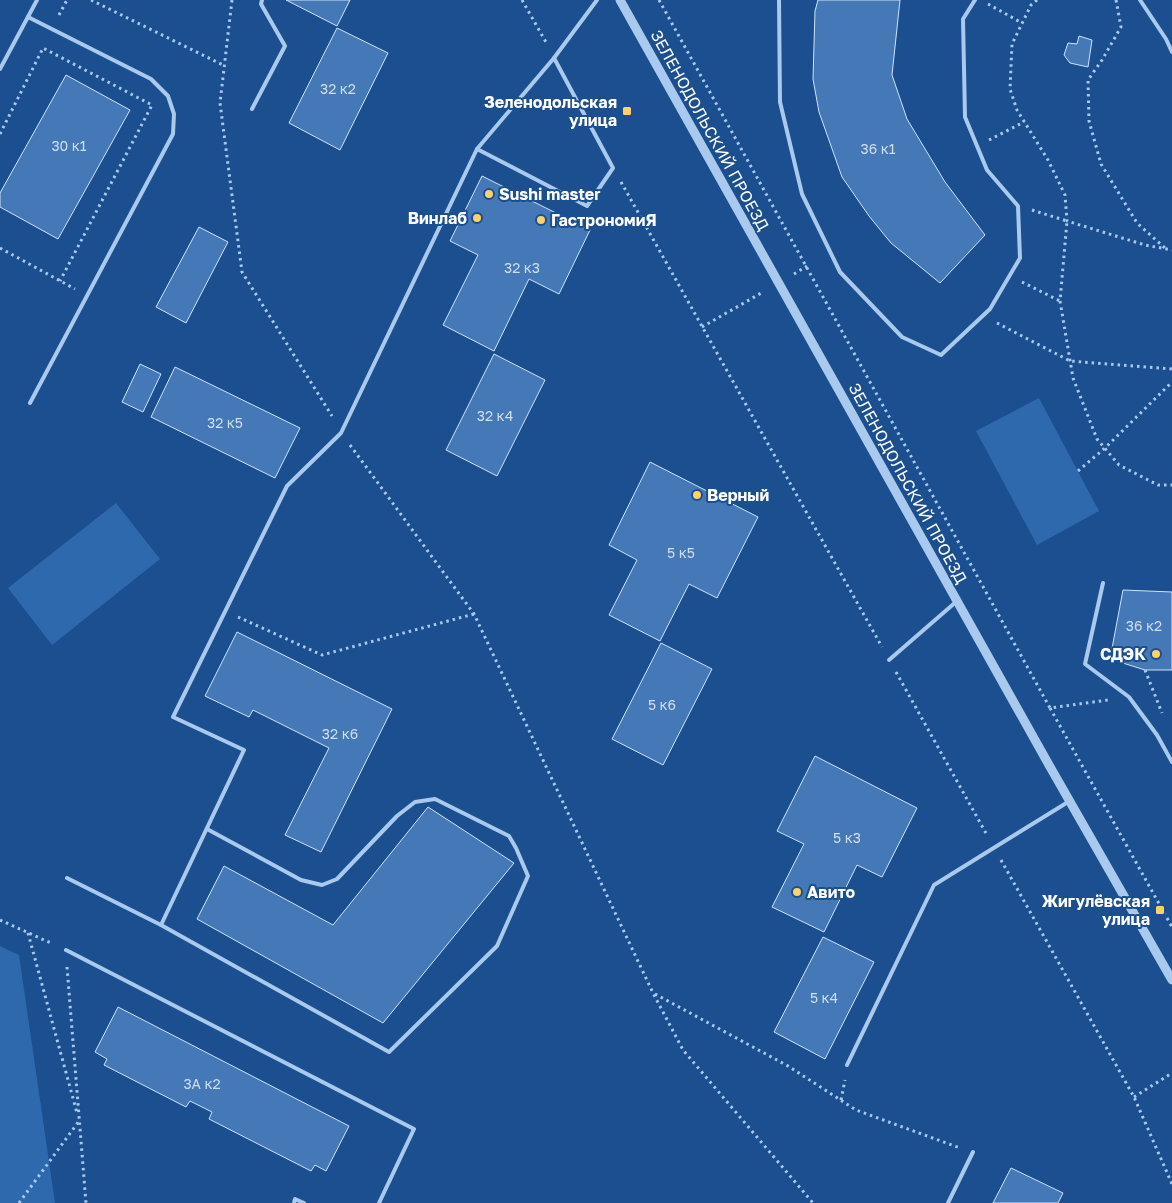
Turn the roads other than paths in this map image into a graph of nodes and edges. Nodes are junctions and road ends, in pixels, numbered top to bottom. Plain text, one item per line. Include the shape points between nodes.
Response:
1 (37, 0) edge
2 (262, 0) edge
3 (597, 0) edge
4 (620, 0) edge
5 (779, 0) edge
6 (976, 0) edge
7 (1140, 0) edge
8 (28, 17) junction
9 (1172, 52) edge
10 (554, 58) junction
11 (0, 69) edge
12 (252, 109) dead end
13 (477, 149) junction
14 (30, 404) dead end
15 (1103, 583) dead end
16 (957, 601) junction
17 (889, 660) dead end
18 (1172, 762) edge
19 (1070, 801) junction
20 (207, 829) junction
21 (67, 878) dead end
22 (161, 925) junction
23 (66, 950) road end
24 (1172, 980) edge
25 (848, 1065) road end
26 (973, 1152) road end
27 (294, 1203) edge
28 (304, 1203) edge
29 (379, 1203) edge
30 (948, 1203) edge

1 - 8 lane
2 - 12 lane via 261,4 285,46
3 - 10 lane
4 - 16 street, ЗЕЛЕНОДОЛЬСКИЙ ПРОЕЗД
5 - 6 lane via 780,102 802,194 840,272 902,337 941,355 990,309 1020,258 1018,206 987,170 965,117 963,19
7 - 9 lane
8 - 11 lane
8 - 14 lane via 151,79 168,96 174,114 173,134
10 - 13 lane
10 - 13 lane via 613,168 588,206
13 - 20 lane via 342,433 287,486 173,717 244,750
15 - 18 lane via 1085,664 1129,697
16 - 17 lane
16 - 19 street, ЗЕЛЕНОДОЛЬСКИЙ ПРОЕЗД
19 - 24 street, ЗЕЛЕНОДОЛЬСКИЙ ПРОЕЗД
19 - 25 lane via 934,885
20 - 22 lane
20 - 22 lane via 301,880 322,885 337,879 409,806 435,799 509,836 528,876 497,946 389,1052
21 - 22 lane
23 - 29 lane via 414,1129
26 - 30 lane
27 - 28 lane via 296,1199

